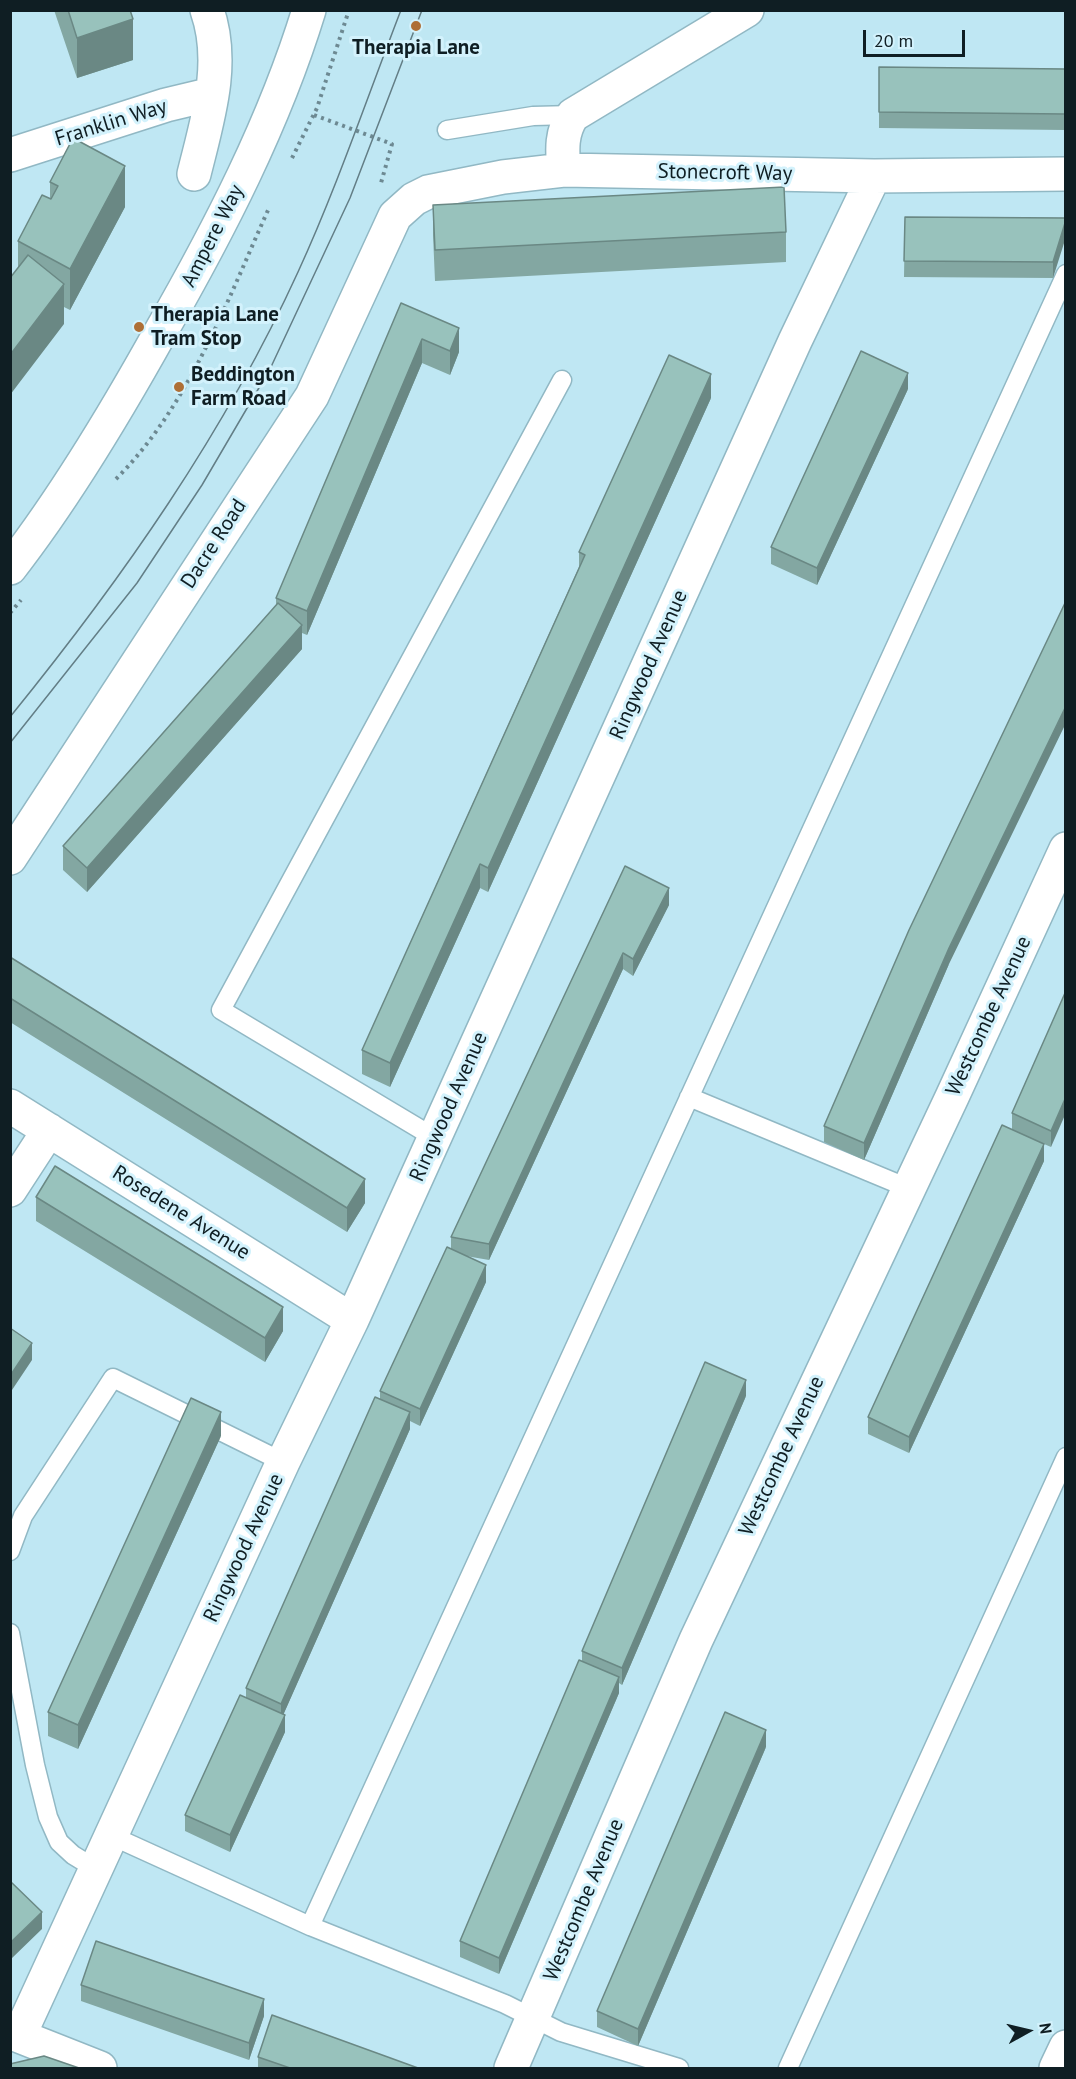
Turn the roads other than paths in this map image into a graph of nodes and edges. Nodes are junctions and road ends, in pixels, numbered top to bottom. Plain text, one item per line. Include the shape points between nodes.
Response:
1 (207, 10) edge
2 (309, 10) edge
3 (747, 10) edge
4 (212, 94) junction
5 (573, 115) junction
6 (447, 130) dead end
7 (10, 155) edge
8 (564, 170) junction
9 (194, 174) dead end
10 (1065, 174) edge
11 (874, 176) junction
12 (395, 216) joint
13 (1065, 274) edge
14 (562, 380) dead end
15 (10, 568) edge
16 (1065, 849) edge
17 (10, 858) edge
18 (689, 1097) junction
19 (10, 1106) edge
20 (49, 1130) junction
21 (435, 1138) junction
22 (908, 1188) junction
23 (10, 1190) edge
24 (352, 1320) junction
25 (1065, 1456) edge
26 (283, 1462) junction
27 (10, 1551) edge
28 (10, 1633) edge
29 (112, 1836) junction
30 (96, 1869) junction
31 (309, 1926) junction
32 (533, 2019) junction
33 (15, 2033) edge
34 (1065, 2047) edge
35 (100, 2068) edge
36 (511, 2068) edge
37 (679, 2068) edge
38 (788, 2068) edge
39 (1056, 2068) edge

1 - 4 street via 214,31
2 - 15 street, Ampere Way via 273,109 197,269 117,410
3 - 5 street
4 - 7 street, Franklin Way
4 - 9 street
5 - 6 lane via 532,116
5 - 8 street via 563,139
8 - 11 street, Stonecroft Way
8 - 12 street, Stonecroft Way via 428,192
10 - 11 street, Stonecroft Way
11 - 21 street, Ringwood Avenue via 795,341
12 - 17 street, Dacre Road via 312,396
13 - 18 lane
14 - 21 lane via 221,1010
16 - 22 street, Westcombe Avenue
18 - 22 lane
18 - 31 lane
19 - 20 street, Rosedene Avenue
20 - 23 street
20 - 24 street, Rosedene Avenue
21 - 24 street, Ringwood Avenue
22 - 32 street, Westcombe Avenue via 696,1640
24 - 26 street, Ringwood Avenue
25 - 38 lane
26 - 27 lane via 113,1378 23,1516
26 - 29 street, Ringwood Avenue
28 - 30 lane via 48,1817 59,1842
29 - 30 street, Ringwood Avenue
29 - 31 lane
30 - 33 street, Ringwood Avenue
31 - 32 lane via 505,2004
32 - 36 street, Westcombe Avenue
32 - 37 lane via 561,2032
33 - 35 street
34 - 39 street

